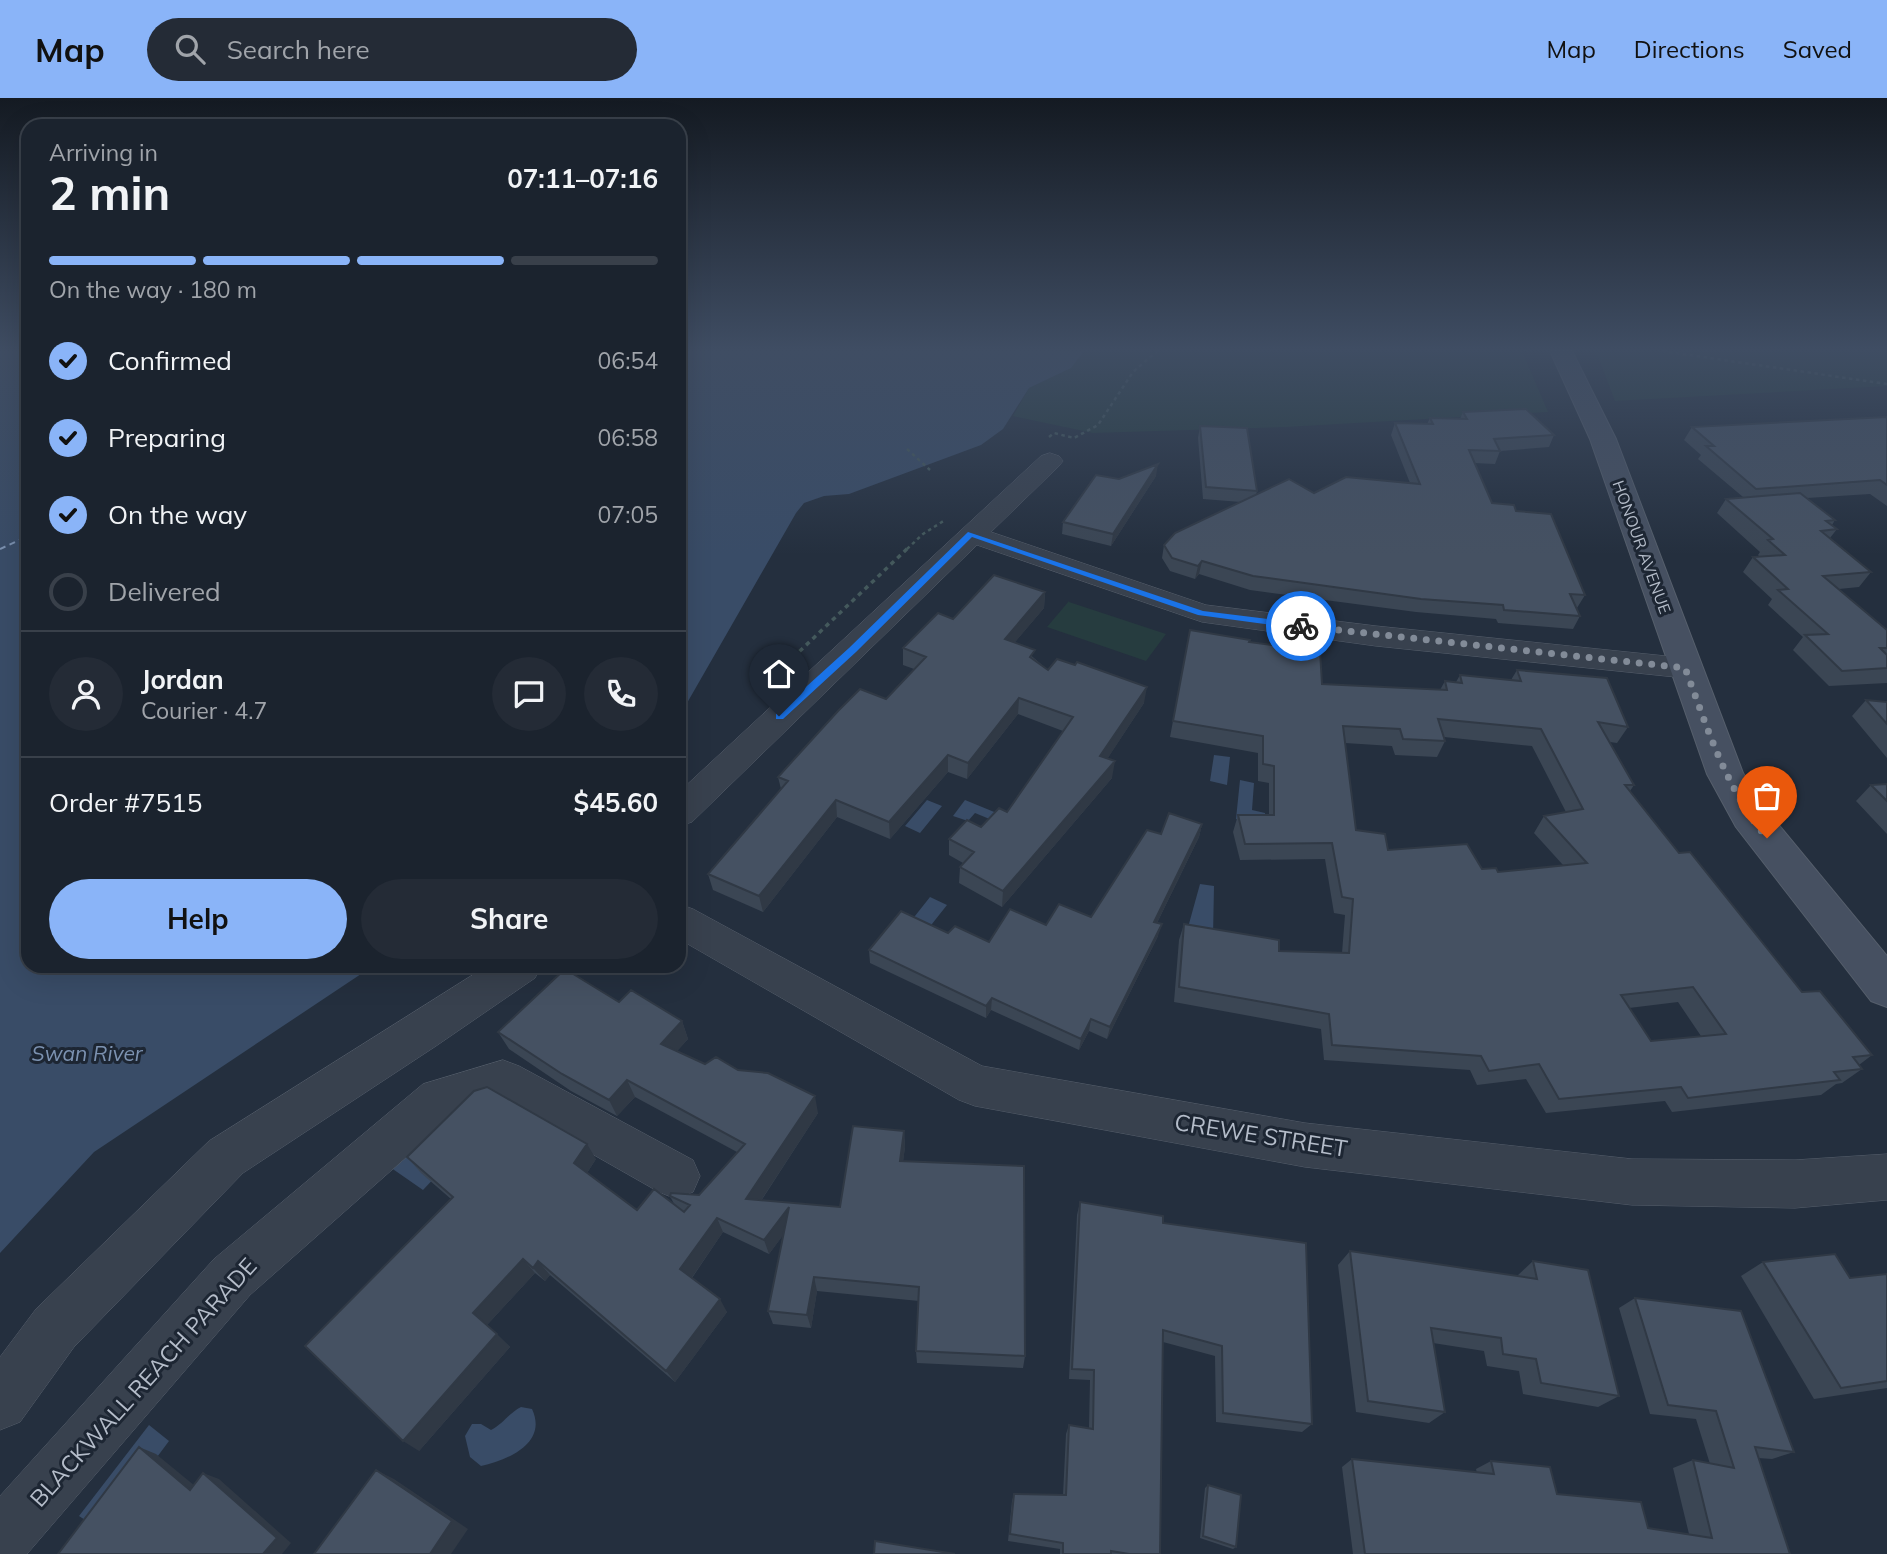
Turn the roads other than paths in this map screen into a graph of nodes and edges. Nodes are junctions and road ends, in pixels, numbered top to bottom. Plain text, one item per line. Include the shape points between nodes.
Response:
1 (1593, 419) edge
2 (1050, 461) dead end
3 (971, 534) junction
4 (1685, 668) junction
5 (686, 806) edge
6 (686, 924) edge
7 (510, 973) edge
8 (1887, 988) edge
9 (676, 1176) dead end
10 (1887, 1177) edge
11 (0, 1402) edge
12 (0, 1540) edge

1 - 4 street, HONOUR AVENUE
2 - 3 street
3 - 4 street via 1202,613
3 - 5 street
4 - 8 street, HONOUR AVENUE via 1725,774 1750,817
6 - 10 street, CREWE STREET via 975,1085 1305,1145 1632,1182 1795,1184
7 - 11 street via 226,1157 55,1328
9 - 12 street, BLACKWALL REACH PARADE via 503,1080 439,1099 233,1277

